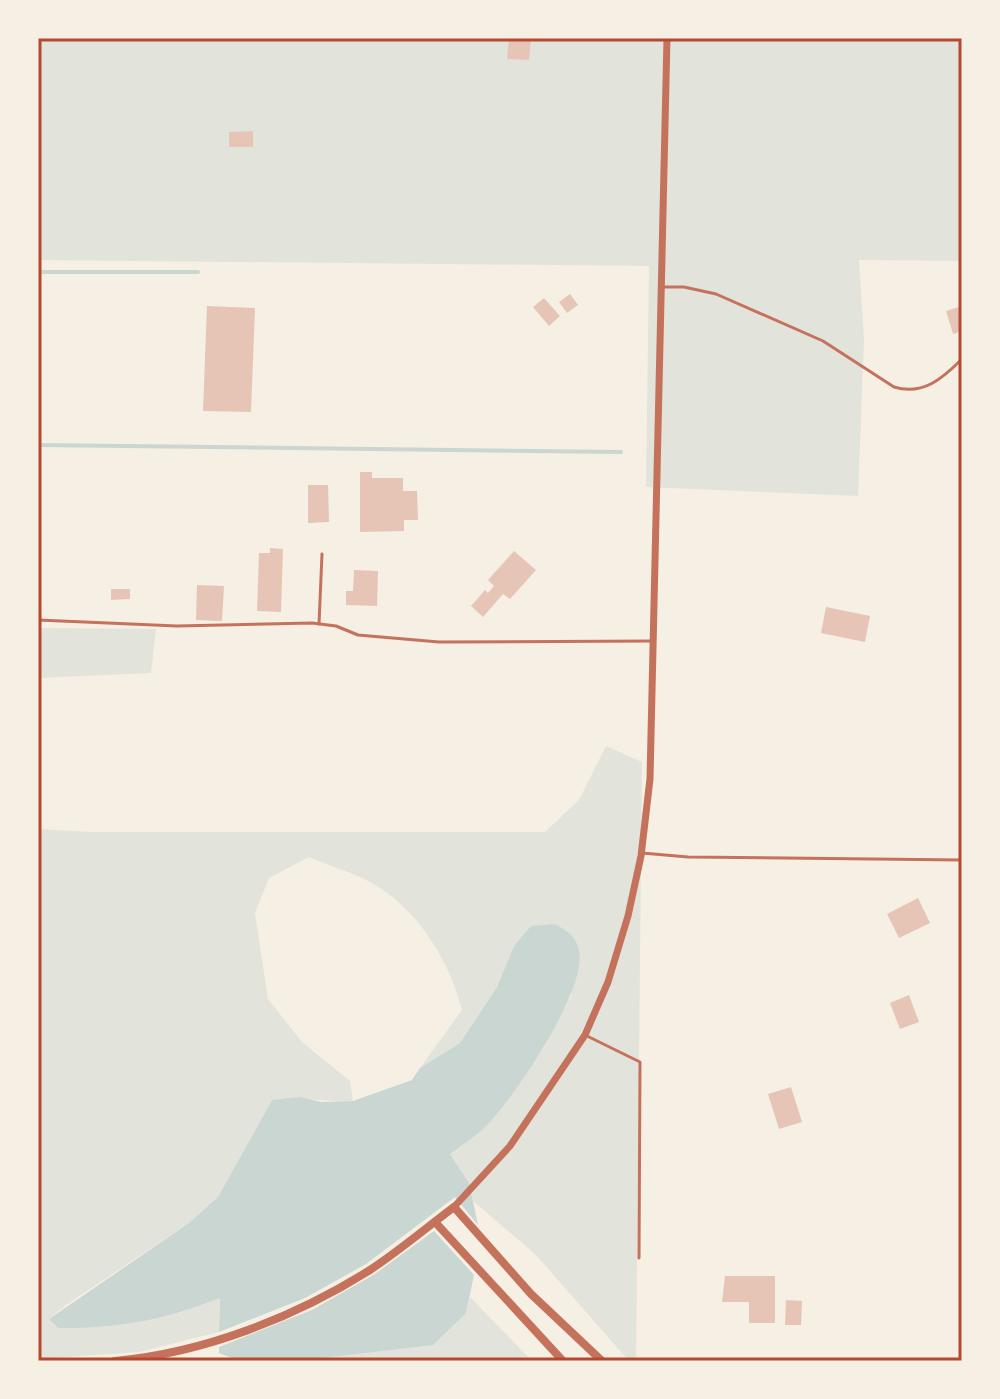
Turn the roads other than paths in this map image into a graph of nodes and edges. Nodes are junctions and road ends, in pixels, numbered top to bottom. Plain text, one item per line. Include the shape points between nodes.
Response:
1 (667, 38) edge
2 (661, 287) junction
3 (962, 359) edge
4 (322, 554) dead end
5 (38, 620) edge
6 (319, 624) junction
7 (653, 641) junction
8 (642, 853) junction
9 (962, 860) edge
10 (585, 1035) junction
11 (454, 1207) junction
12 (435, 1222) junction
13 (639, 1258) dead end
14 (115, 1361) edge
15 (563, 1361) edge
16 (602, 1361) edge

1 - 2 street
2 - 3 lane via 716,294 823,341 906,390 932,385
2 - 7 street
4 - 6 lane
5 - 6 lane via 177,626
6 - 7 lane via 358,635 439,642
7 - 8 street via 650,779
8 - 9 lane
8 - 10 street via 608,982
10 - 11 street via 510,1146
10 - 13 lane via 640,1062
11 - 12 street
11 - 16 street via 522,1284
12 - 14 street via 371,1269 309,1304 214,1342
12 - 15 street

